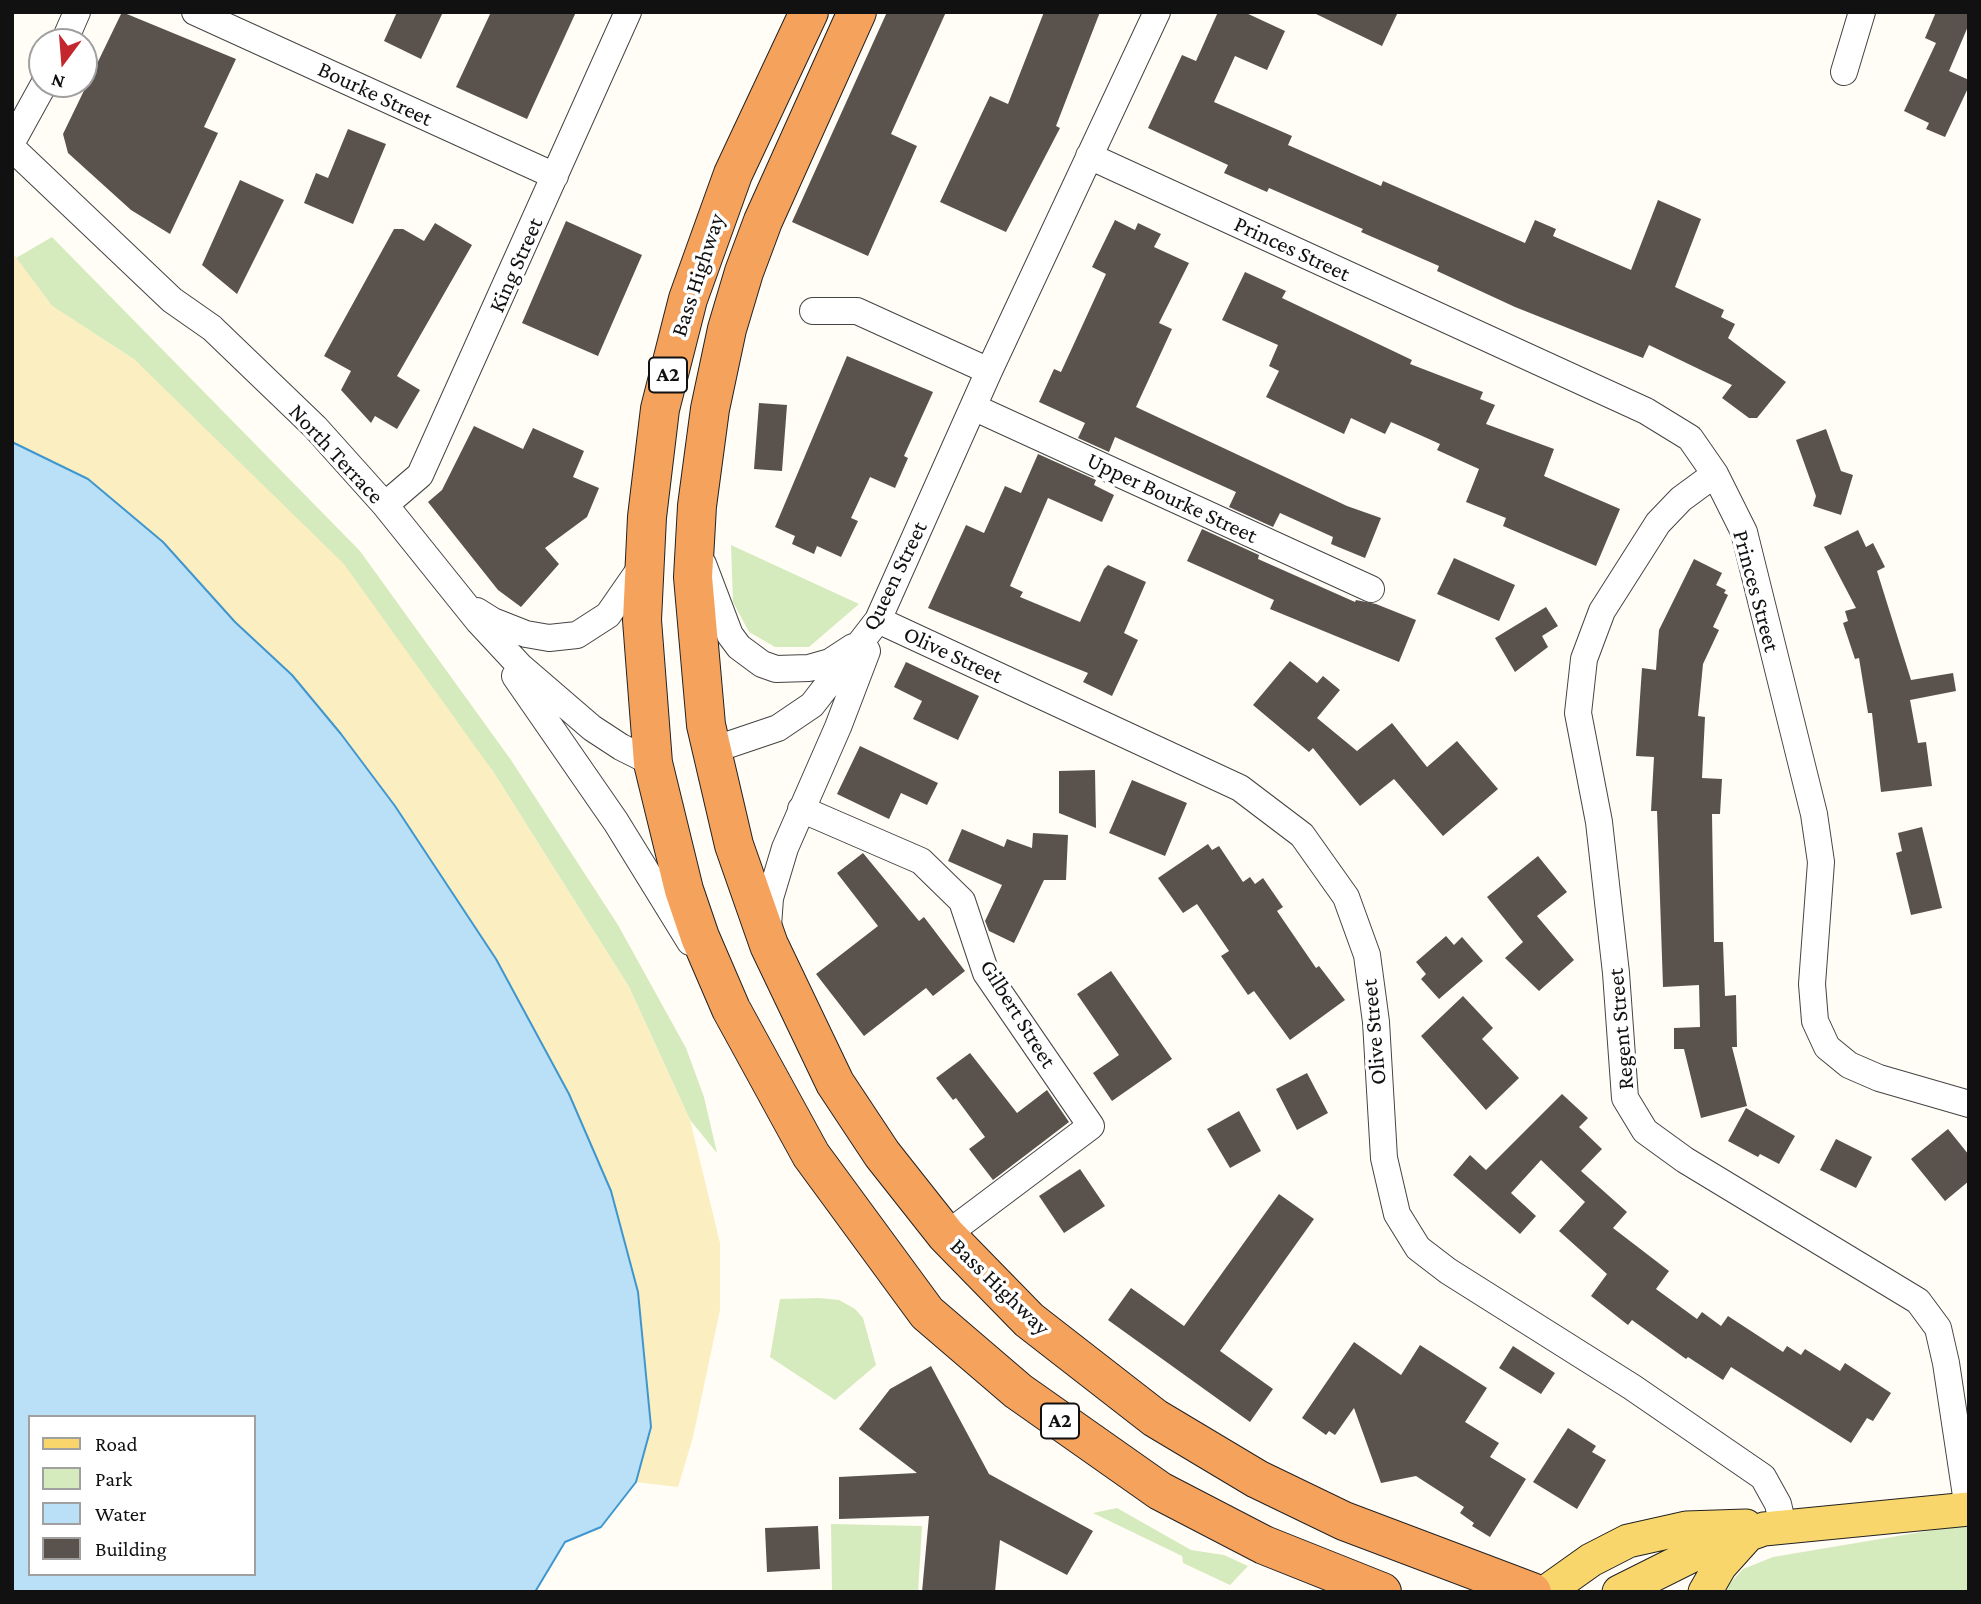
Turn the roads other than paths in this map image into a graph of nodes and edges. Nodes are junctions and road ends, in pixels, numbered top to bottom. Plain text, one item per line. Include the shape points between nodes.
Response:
1 (195, 12) edge
2 (628, 12) edge
3 (809, 12) edge
4 (857, 12) edge
5 (1157, 12) edge
6 (1863, 12) edge
7 (1844, 72) dead end
8 (36, 98) edge
9 (12, 142) edge
10 (12, 148) edge
11 (1089, 156) junction
12 (555, 176) junction
13 (813, 311) dead end
14 (989, 371) junction
15 (973, 407) junction
16 (1715, 474) junction
17 (385, 505) junction
18 (694, 539) junction
19 (642, 566) junction
20 (1371, 589) dead end
21 (462, 599) junction
22 (878, 620) junction
23 (479, 622) junction
24 (812, 705) junction
25 (838, 727) junction
26 (710, 751) junction
27 (653, 763) junction
28 (801, 809) junction
29 (769, 945) junction
30 (731, 1009) junction
31 (1969, 1104) edge
32 (946, 1235) junction
33 (1968, 1509) edge
34 (1768, 1529) junction
35 (1343, 1583) edge
36 (1382, 1592) edge
37 (1532, 1592) edge
38 (1546, 1592) edge
39 (1619, 1592) edge
40 (1704, 1592) edge

1 - 12 street, Bourke Street
2 - 12 street, King Street
3 - 19 highway, Bass Highway / A2 via 733,174 688,299 660,409
4 - 18 highway, Bass Highway / A2 via 744,272 710,409
5 - 11 street, Queen Street
6 - 7 street
8 - 9 street
10 - 17 street, North Terrace via 172,300 212,328 315,427
11 - 14 street, Queen Street
11 - 16 street, Princes Street via 1646,411 1690,438
12 - 17 street, King Street via 420,475
13 - 14 street via 858,311
14 - 15 street, Queen Street
15 - 20 street, Upper Bourke Street
15 - 22 street, Queen Street
16 - 31 street, Princes Street via 1744,532 1814,814 1822,862 1812,984 1815,1021 1827,1047 1849,1065
16 - 33 street, Regent Street via 1658,523 1602,611 1584,659 1578,713 1599,822 1625,1098 1645,1132 1685,1160 1919,1301 1938,1328
17 - 21 street, North Terrace
18 - 22 street via 730,635 762,664 790,669 830,662 851,649
18 - 26 highway, Bass Highway / A2 via 701,691
19 - 21 street via 608,615 565,638 515,631
19 - 27 highway, Bass Highway / A2 via 643,655
21 - 23 street, North Terrace
22 - 24 street, Queen Street
22 - 25 street
22 - 34 street, Olive Street via 1240,788 1302,835 1346,897 1367,954 1384,1158 1397,1214 1418,1248 1763,1477 1778,1504
23 - 27 street, North Terrace via 566,708 621,747
23 - 30 street via 616,822
24 - 25 street
24 - 26 street, Queen Street via 778,728
25 - 28 street
26 - 27 highway
26 - 29 highway, Bass Highway / A2 via 734,845
27 - 30 highway, Bass Highway / A2 via 684,890
28 - 29 street via 770,898
28 - 32 street, Gilbert Street via 921,860 962,901 986,973 1091,1126
29 - 32 highway, Bass Highway / A2 via 835,1083 882,1154
30 - 35 highway, Bass Highway / A2 via 811,1155 927,1313 1018,1391 1160,1491
32 - 37 highway, Bass Highway / A2 via 1029,1320 1155,1418 1257,1479 1344,1521
33 - 34 main road
34 - 38 main road via 1686,1528 1628,1541 1591,1559
34 - 39 main road via 1701,1551
34 - 40 main road via 1731,1551
35 - 36 highway, Bass Highway / A2

